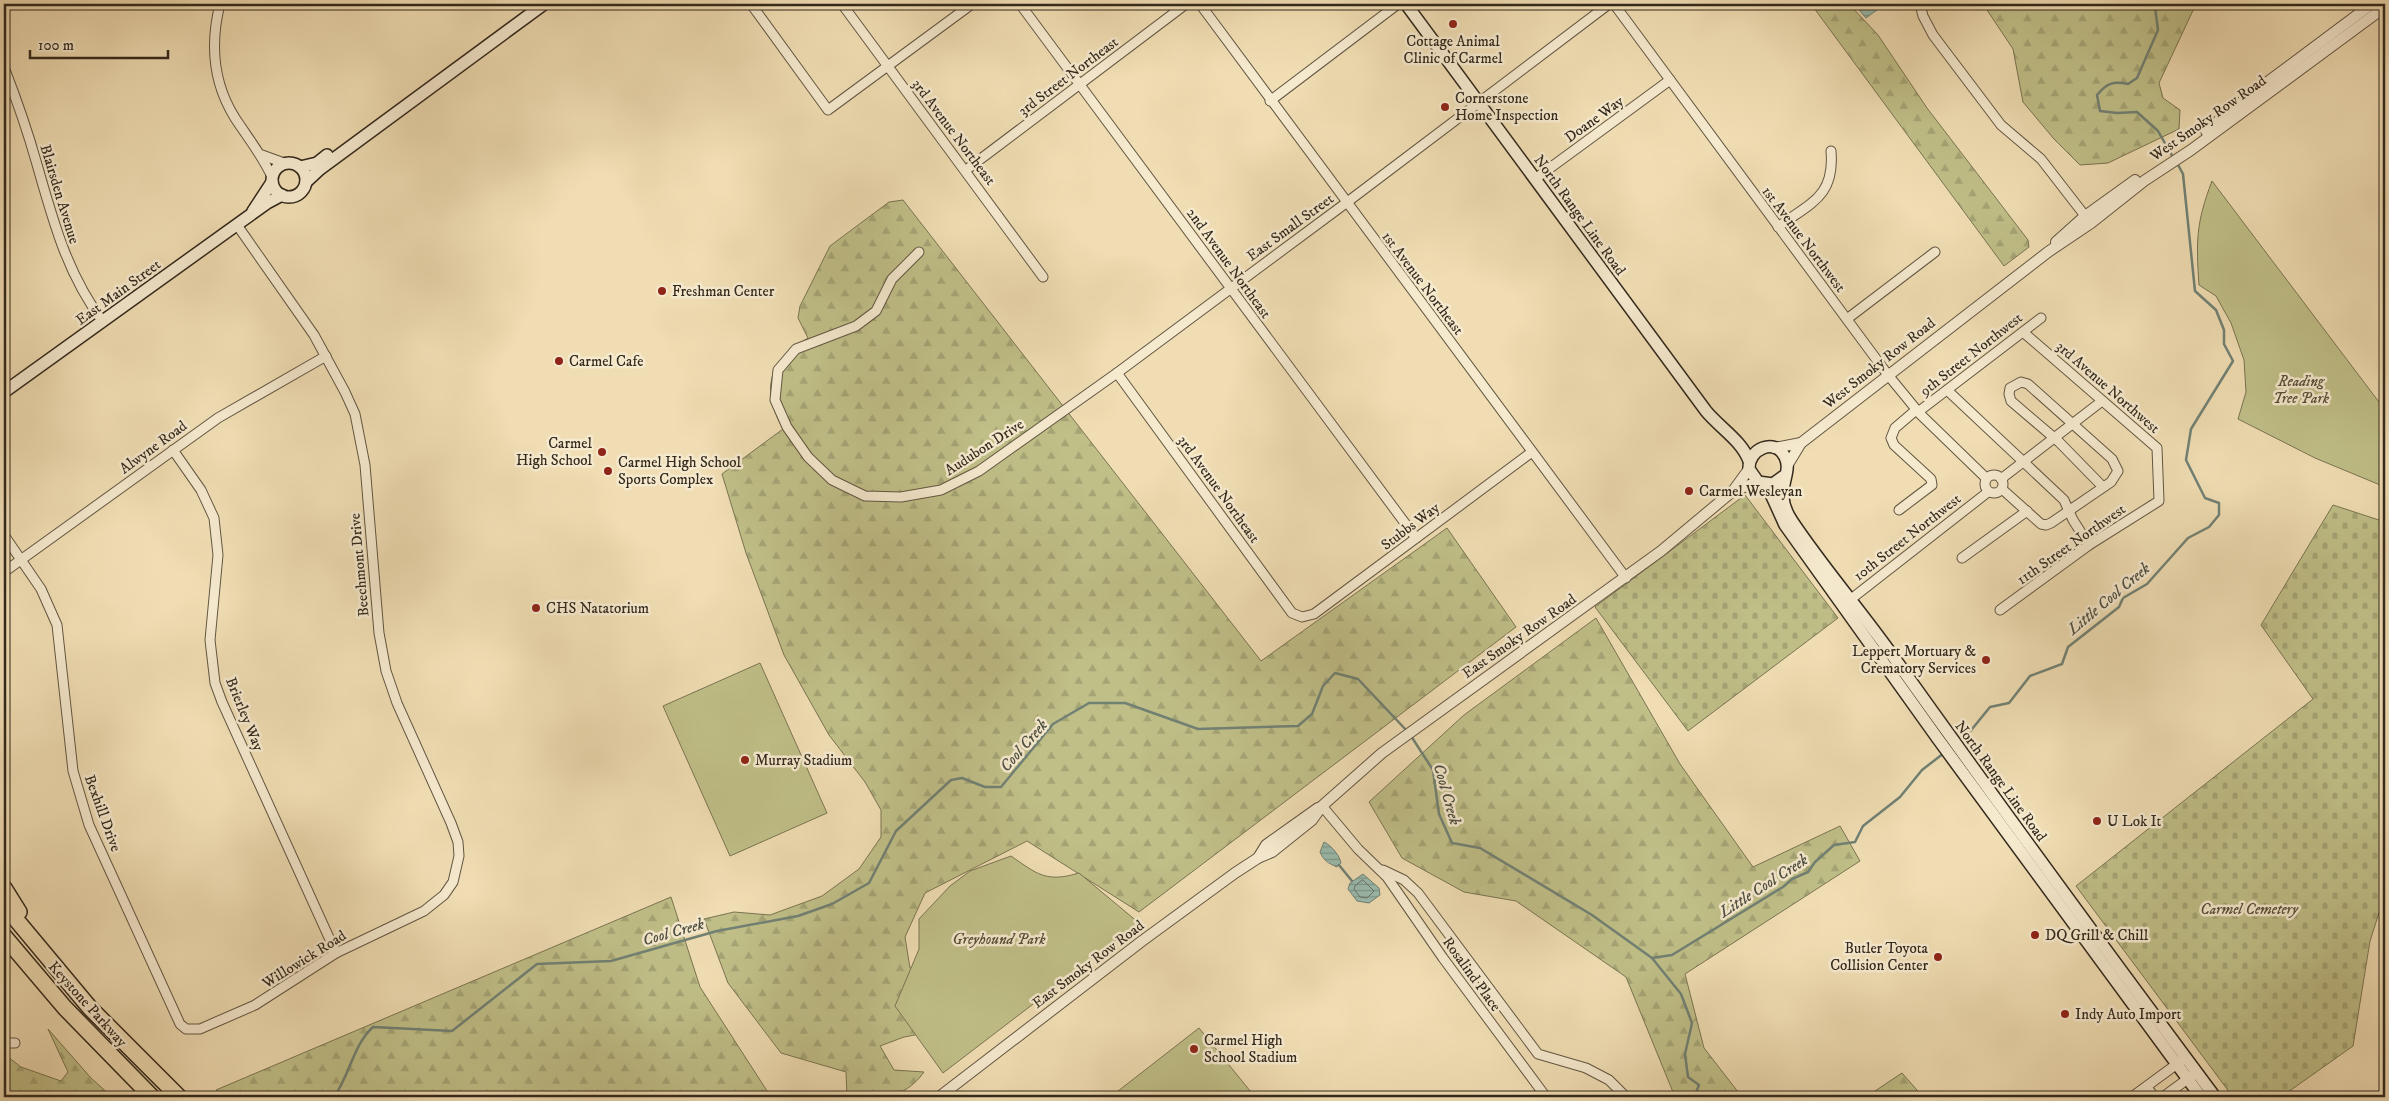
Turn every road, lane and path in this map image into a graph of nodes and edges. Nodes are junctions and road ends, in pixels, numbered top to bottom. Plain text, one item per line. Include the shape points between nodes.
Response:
1 (218, 4) edge
2 (532, 4) edge
3 (544, 4) edge
4 (842, 4) edge
5 (972, 4) edge
6 (1020, 4) edge
7 (1186, 4) edge
8 (1200, 4) edge
9 (1398, 4) edge
10 (1406, 4) edge
11 (1609, 4) edge
12 (1614, 4) edge
13 (1920, 4) edge
14 (2372, 4) edge
15 (755, 5) edge
16 (2385, 7) edge
17 (888, 67) junction
18 (4, 68) edge
19 (1670, 80) junction
20 (1080, 83) junction
21 (1270, 101) junction
22 (1479, 103) junction
23 (2190, 148) junction
24 (1831, 151) dead end
25 (262, 155) junction
26 (284, 163) junction
27 (300, 167) junction
28 (966, 170) junction
29 (272, 179) junction
30 (1535, 180) junction
31 (306, 182) junction
32 (282, 195) junction
33 (1346, 203) junction
34 (250, 216) junction
35 (2088, 220) junction
36 (237, 225) junction
37 (1778, 227) junction
38 (919, 252) dead end
39 (1935, 252) dead end
40 (1043, 277) dead end
41 (1230, 288) junction
42 (2041, 318) dead end
43 (1846, 319) junction
44 (103, 322) junction
45 (2023, 332) junction
46 (326, 356) junction
47 (1117, 373) junction
48 (1888, 375) junction
49 (1947, 390) junction
50 (4, 392) edge
51 (2102, 401) junction
52 (1917, 411) junction
53 (2073, 424) junction
54 (2054, 438) junction
55 (1736, 440) junction
56 (1801, 443) junction
57 (1762, 448) junction
58 (1774, 448) junction
59 (173, 450) junction
60 (1532, 452) junction
61 (2024, 461) junction
62 (1749, 465) junction
63 (1786, 471) junction
64 (1986, 478) junction
65 (2001, 479) junction
66 (1761, 483) junction
67 (2103, 487) junction
68 (2002, 489) junction
69 (1732, 491) junction
70 (1988, 492) junction
71 (2158, 500) joint
72 (1899, 510) dead end
73 (2070, 510) junction
74 (2027, 511) junction
75 (4, 535) edge
76 (1416, 538) junction
77 (2089, 545) junction
78 (1962, 558) dead end
79 (21, 559) junction
80 (4, 572) edge
81 (1626, 578) junction
82 (1847, 602) junction
83 (2000, 610) dead end
84 (1302, 617) joint
85 (1322, 806) junction
86 (1378, 868) junction
87 (4, 888) edge
88 (4, 905) edge
89 (426, 910) joint
90 (4, 936) edge
91 (4, 949) edge
92 (336, 953) junction
93 (68, 983) junction
94 (65, 1008) junction
95 (223, 1020) joint
96 (15, 1042) dead end
97 (4, 1043) edge
98 (2181, 1061) junction
99 (2192, 1076) junction
100 (2147, 1087) junction
101 (152, 1097) edge
102 (179, 1097) edge
103 (939, 1097) edge
104 (1546, 1097) edge
105 (1626, 1097) edge
106 (2132, 1097) edge
107 (2154, 1097) edge
108 (2163, 1097) edge
109 (2201, 1097) edge
110 (2214, 1097) edge

1 - 25 street via 214,48 216,72 227,105
2 - 27 main road via 317,162
3 - 31 main road
4 - 17 street, 3rd Avenue Northeast
5 - 17 street
6 - 20 street, 2nd Avenue Northeast
7 - 20 street, 3rd Street Northeast
8 - 21 street, 1st Avenue Northeast
9 - 21 street
10 - 22 main road, North Range Line Road
11 - 22 street, East Small Street
12 - 19 street, 1st Avenue Northwest
13 - 35 street via 1933,35 2001,125 2041,159
14 - 23 street, West Smoky Row Road via 2258,89
15 - 17 street via 828,110
16 - 23 street, West Smoky Row Road
17 - 28 street, 3rd Avenue Northeast
18 - 44 street, Blairsden Avenue via 19,106 68,265
19 - 30 street, Doane Way
19 - 37 street, 1st Avenue Northwest
20 - 28 street, 3rd Street Northeast
20 - 41 street, 2nd Avenue Northeast
21 - 33 street, 1st Avenue Northeast
22 - 30 main road, North Range Line Road
22 - 33 street, East Small Street
23 - 35 street, West Smoky Row Road
24 - 37 street via 1831,174 1826,188
25 - 26 street
25 - 29 street
26 - 27 main road
26 - 29 main road via 275,170
27 - 31 main road
28 - 40 street, 3rd Avenue Northeast
29 - 32 main road via 276,191
29 - 34 main road, East Main Street
30 - 55 main road, North Range Line Road via 1706,411
31 - 32 main road via 297,195
32 - 34 main road, East Main Street
33 - 41 street, East Small Street
33 - 60 street, 1st Avenue Northeast
34 - 36 main road, East Main Street
35 - 48 street, West Smoky Row Road
36 - 44 main road, East Main Street
36 - 46 street, Beechmont Drive
37 - 43 street, 1st Avenue Northwest
38 - 47 street, Audubon Drive via 892,279 876,311 856,326 796,349 778,370 775,400 787,427 808,457 832,480 865,496 901,497 941,490 978,471
39 - 43 street
41 - 47 street, East Small Street
41 - 76 street, 2nd Avenue Northeast
42 - 45 street, 9th Street Northwest
43 - 48 street, 1st Avenue Northwest
44 - 50 main road, East Main Street
45 - 49 street, 9th Street Northwest
45 - 51 street, 3rd Avenue Northwest
46 - 59 street, Alwyne Road via 245,401
46 - 89 street, Beechmont Drive via 345,392 360,434 379,633 386,671 458,842 459,856 453,882 444,895
47 - 84 street, 3rd Avenue Northeast via 1292,613
48 - 52 street, 1st Avenue Northwest
48 - 56 street, West Smoky Row Road
49 - 52 street, 9th Street Northwest
49 - 61 street
51 - 53 street
51 - 71 street, 3rd Avenue Northwest via 2158,448
52 - 64 street, 1st Avenue Northwest
52 - 72 street, 9th Street Northwest via 1892,431 1891,438 1894,445 1931,479 1932,485
53 - 54 street
53 - 54 street via 2028,384 2013,385 2009,391 2011,400
53 - 67 street via 2112,459 2118,471 2115,479
54 - 61 street
54 - 67 street
55 - 57 main road, North Range Line Road
55 - 62 main road, North Range Line Road
56 - 58 street, West Smoky Row Road
56 - 63 street, West Smoky Row Road
57 - 58 main road
57 - 62 main road via 1754,453
58 - 63 main road via 1785,457
59 - 79 street, Alwyne Road
59 - 92 street, Brierley Way via 208,502 218,537 210,640 215,683
60 - 76 street, Stubbs Way
60 - 81 street, 1st Avenue Northeast
61 - 65 street
61 - 73 street
62 - 66 main road
62 - 69 street, East Smoky Row Road
63 - 66 main road via 1777,483
63 - 82 main road, North Range Line Road via 1781,497 1787,513
64 - 65 street via 1994,475
64 - 70 street via 1984,486
65 - 68 street
66 - 69 street, East Smoky Row Road
66 - 82 main road, North Range Line Road via 1770,492 1785,525
67 - 73 street
68 - 70 street via 1996,493
68 - 74 street
69 - 81 street, East Smoky Row Road
70 - 82 street, 10th Street Northwest
71 - 77 street, 11th Street Northwest
73 - 74 street via 2046,526
73 - 77 street via 2072,520
74 - 78 street
75 - 79 street, Bexhill Drive
76 - 84 street, Stubbs Way via 1314,614
77 - 83 street, 11th Street Northwest
79 - 80 street, Alwyne Road
79 - 95 street, Bexhill Drive via 41,589 57,625 73,771 89,825 180,1024 192,1030
81 - 85 street, East Smoky Row Road via 1427,718 1382,752
82 - 98 main road, North Range Line Road
85 - 86 street, Rosalind Place
85 - 103 street, East Smoky Row Road via 1312,820 1275,849 1258,858 1095,977
86 - 104 street, Rosalind Place
86 - 105 street, Rosalind Place via 1404,880 1418,893 1538,1054 1586,1068 1609,1080
87 - 93 highway
88 - 93 highway, Keystone Parkway
89 - 92 street, Willowick Road
90 - 94 highway, Keystone Parkway
91 - 94 highway
92 - 95 street, Willowick Road via 280,991
93 - 102 highway, Keystone Parkway
94 - 101 highway, Keystone Parkway
96 - 97 street
98 - 99 main road, North Range Line Road
98 - 100 street
99 - 108 street
99 - 109 main road, North Range Line Road
99 - 110 main road, North Range Line Road
100 - 106 street
100 - 107 street

